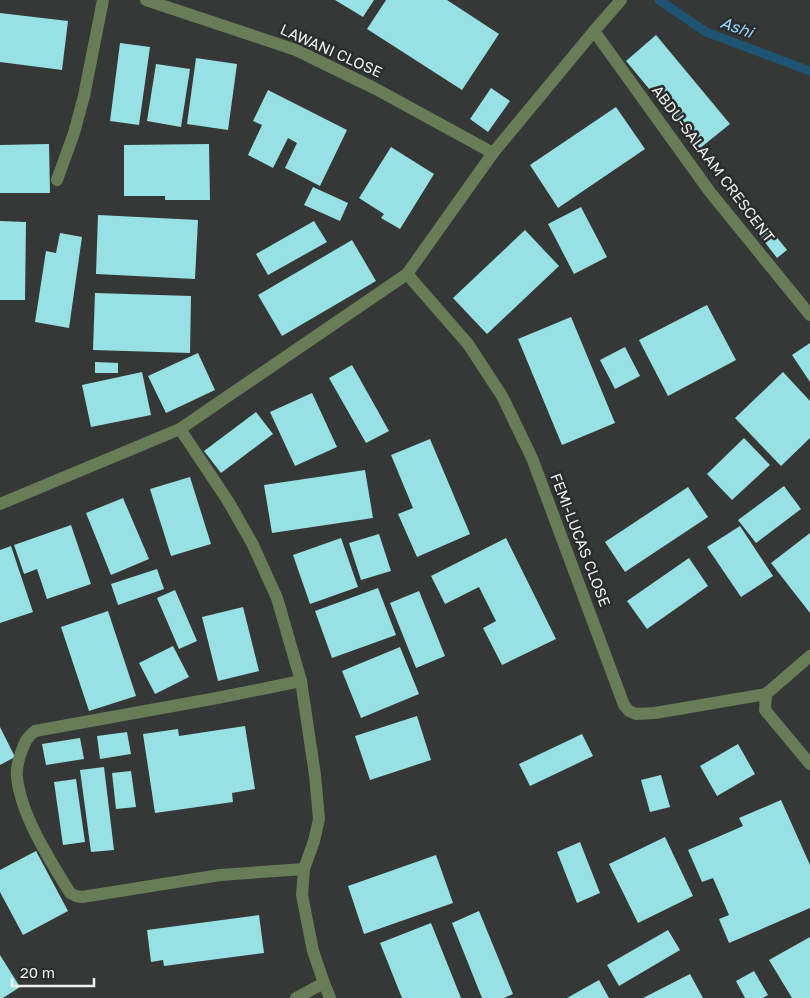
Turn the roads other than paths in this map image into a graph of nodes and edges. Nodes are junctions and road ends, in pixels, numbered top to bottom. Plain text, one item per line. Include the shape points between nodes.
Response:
1 (103, 0) edge
2 (146, 0) edge
3 (621, 0) edge
4 (594, 31) junction
5 (493, 153) junction
6 (57, 180) dead end
7 (407, 274) junction
8 (810, 315) edge
9 (180, 429) junction
10 (0, 504) edge
11 (810, 656) edge
12 (301, 681) junction
13 (766, 694) junction
14 (810, 764) edge
15 (304, 869) junction
16 (324, 983) junction
17 (296, 998) edge
18 (330, 998) edge

1 - 6 street via 84,96
2 - 5 street, LAWANI CLOSE via 296,50 376,89
3 - 4 street
4 - 5 street
4 - 8 street, ABDU-SALAAM CRESCENT via 710,192
5 - 7 street
7 - 9 street
7 - 13 street, FEMI-LUCAS CLOSE via 468,344 502,396 532,458 624,705 629,711 655,713
9 - 10 street
9 - 12 street via 252,544 277,598
11 - 13 street
12 - 15 street via 319,819
12 - 15 street via 34,731 27,738 20,755 17,776 33,827 70,893 76,896 220,874
13 - 14 street via 765,710
15 - 16 street via 302,895
16 - 17 street
16 - 18 street

